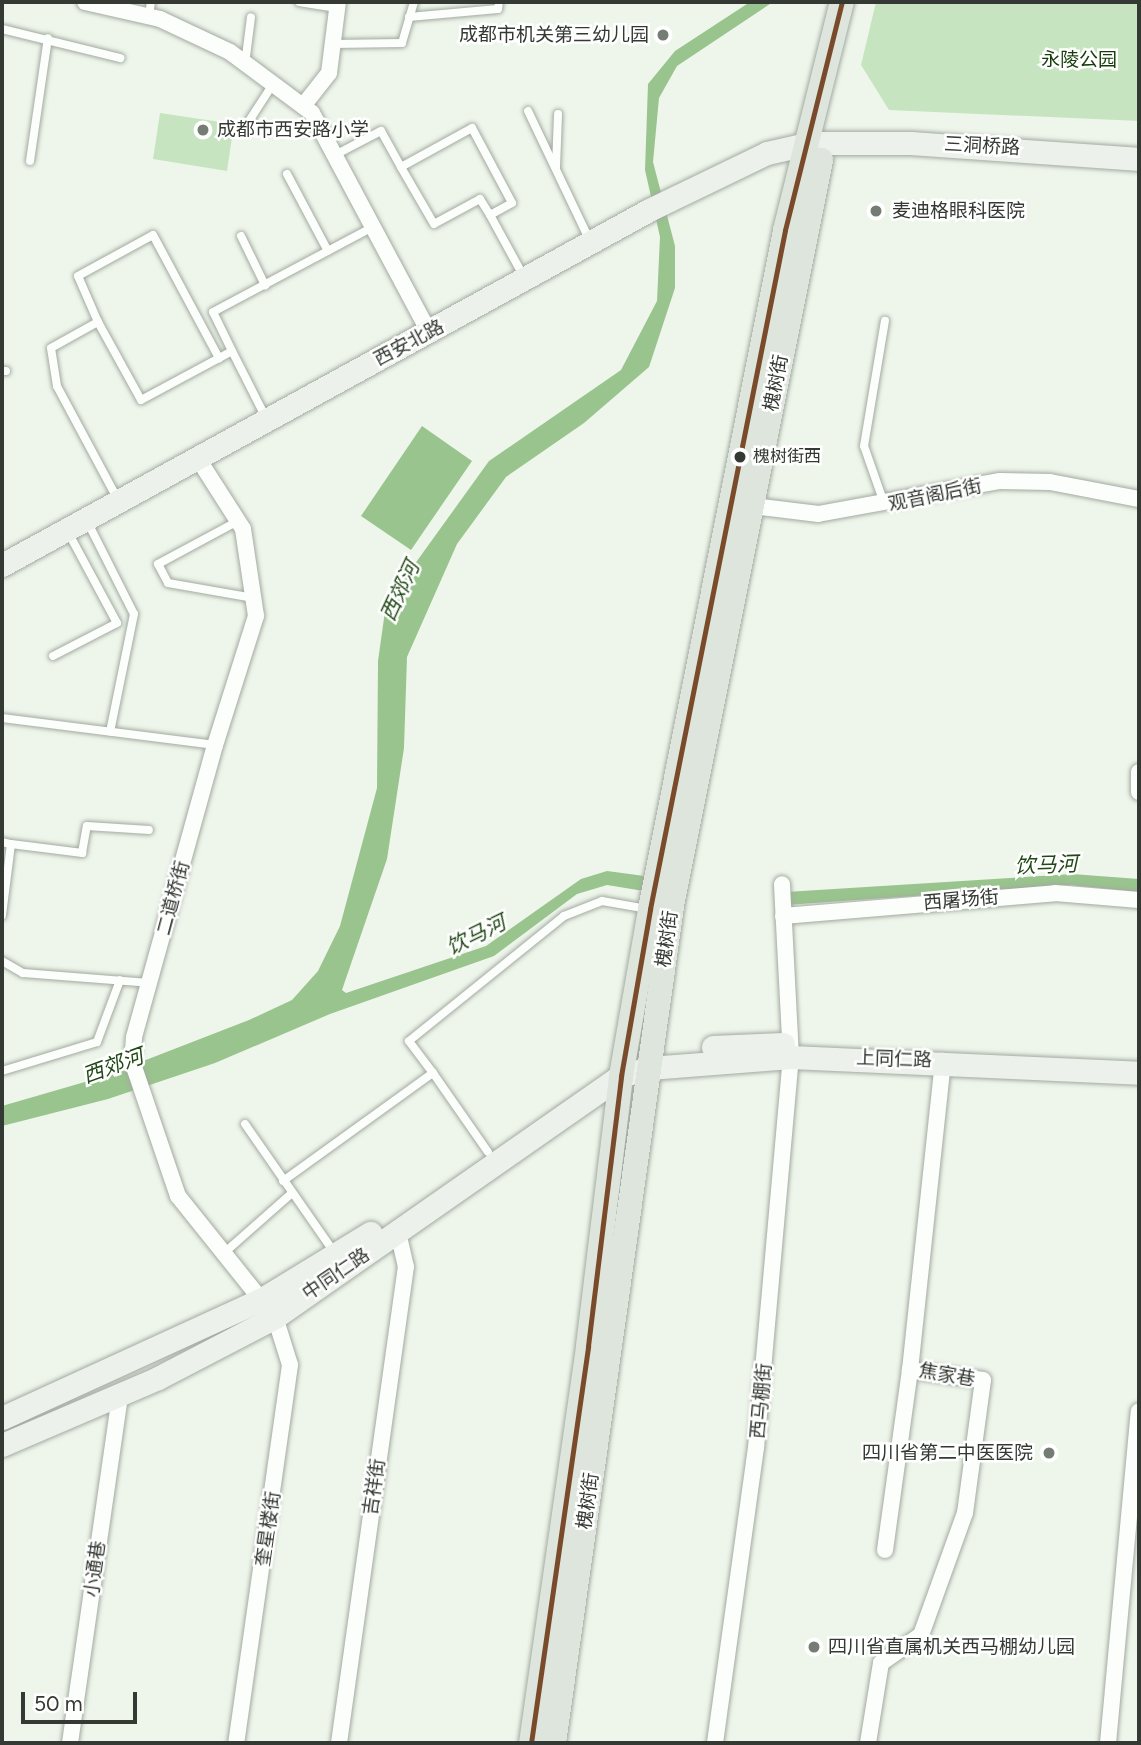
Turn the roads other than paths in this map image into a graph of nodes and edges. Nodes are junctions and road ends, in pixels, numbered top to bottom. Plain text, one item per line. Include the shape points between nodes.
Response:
1 (85, 2) edge
2 (299, 2) edge
3 (414, 2) edge
4 (499, 2) edge
5 (842, 2) edge
6 (856, 2) edge
7 (111, 5) edge
8 (338, 5) edge
9 (150, 9) edge
10 (251, 17) dead end
11 (409, 17) junction
12 (2, 29) edge
13 (48, 38) junction
14 (333, 44) junction
15 (120, 58) dead end
16 (245, 64) junction
17 (273, 84) junction
18 (303, 106) junction
19 (528, 111) dead end
20 (558, 114) dead end
21 (249, 121) dead end
22 (817, 143) junction
23 (335, 155) junction
24 (1139, 159) edge
25 (30, 161) dead end
26 (401, 167) junction
27 (556, 170) junction
28 (288, 173) dead end
29 (490, 215) junction
30 (373, 226) junction
31 (241, 236) dead end
32 (592, 243) junction
33 (328, 251) junction
34 (525, 280) junction
35 (265, 285) junction
36 (885, 321) dead end
37 (98, 322) junction
38 (429, 332) junction
39 (232, 351) junction
40 (219, 358) junction
41 (267, 420) junction
42 (197, 457) junction
43 (1139, 499) edge
44 (118, 501) junction
45 (741, 505) junction
46 (885, 506) junction
47 (238, 521) junction
48 (76, 524) junction
49 (2, 565) edge
50 (254, 598) junction
51 (52, 656) dead end
52 (2, 718) edge
53 (110, 732) junction
54 (215, 745) junction
55 (1139, 772) edge
56 (1139, 792) edge
57 (149, 830) dead end
58 (7, 843) edge
59 (782, 884) dead end
60 (1139, 900) edge
61 (650, 909) junction
62 (2, 915) edge
63 (783, 916) junction
64 (2, 961) edge
65 (120, 981) junction
66 (149, 983) junction
67 (791, 1050) junction
68 (650, 1060) junction
69 (1139, 1060) edge
70 (943, 1061) junction
71 (623, 1066) junction
72 (2, 1070) edge
73 (433, 1073) junction
74 (1139, 1073) edge
75 (245, 1124) dead end
76 (488, 1152) junction
77 (283, 1181) junction
78 (292, 1193) junction
79 (398, 1231) junction
80 (224, 1253) junction
81 (335, 1254) junction
82 (268, 1308) junction
83 (910, 1370) junction
84 (120, 1395) junction
85 (1139, 1411) edge
86 (2, 1418) edge
87 (2, 1444) edge
88 (1135, 1467) edge
89 (885, 1550) dead end
90 (71, 1743) edge
91 (236, 1743) edge
92 (339, 1743) edge
93 (531, 1743) edge
94 (554, 1743) edge
95 (715, 1743) edge
96 (868, 1743) edge
97 (1108, 1743) edge

1 - 7 street
2 - 8 lane
3 - 11 lane
4 - 11 lane via 498,9
5 - 22 main road
6 - 22 main road
7 - 9 street
8 - 14 street
9 - 16 street
10 - 16 lane
11 - 14 lane via 402,43
12 - 13 lane
13 - 15 lane
13 - 25 lane
14 - 18 street via 329,73
16 - 17 street
17 - 18 street
17 - 21 lane
18 - 23 street via 312,113
19 - 27 lane
20 - 27 lane
22 - 24 street, 三洞桥路 via 994,146
22 - 32 street, 西安北路 via 757,156
22 - 45 main road, 槐树街
23 - 26 lane via 381,131
23 - 30 street
26 - 29 lane via 433,223 480,199
26 - 29 lane via 472,128 512,203
27 - 32 lane
28 - 33 lane
29 - 34 lane
30 - 33 lane
30 - 38 street
31 - 35 lane
32 - 34 street, 西安北路
33 - 35 lane
34 - 38 street, 西安北路
35 - 39 lane via 213,312
36 - 46 lane via 864,446
37 - 40 lane via 141,400
37 - 40 lane via 78,275 153,234
37 - 44 lane via 51,348 57,386
38 - 41 street, 西安北路
39 - 40 lane
39 - 41 lane
41 - 42 street, 西安北路
42 - 44 street, 西安北路
42 - 47 street, 二道桥街
43 - 46 street, 观音阁后街 via 1050,482 1000,481
44 - 48 street, 西安北路
45 - 46 street, 观音阁后街 via 818,514
45 - 61 main road, 槐树街
45 - 68 main road, 槐树街
47 - 50 street, 二道桥街
47 - 50 lane via 159,564 168,583
48 - 49 street, 西安北路
48 - 51 lane via 117,623
48 - 53 lane via 134,614
50 - 54 street, 二道桥街 via 256,616
52 - 53 lane
53 - 54 lane
54 - 66 street, 二道桥街
55 - 56 street
57 - 58 lane via 87,826 82,853
58 - 62 lane
59 - 63 street
60 - 63 street, 西屠场街 via 1055,893
61 - 71 main road, 槐树街
61 - 73 lane via 602,901 564,916 409,1041
63 - 67 street
64 - 65 lane via 23,973
65 - 66 lane
65 - 72 lane via 97,1042
66 - 80 street, 二道桥街 via 132,1051 141,1099 178,1196
67 - 68 street, 上同仁路
67 - 69 street via 935,1046
67 - 70 street, 上同仁路
67 - 95 street, 西马棚街 via 756,1448
68 - 71 street, 中同仁路
68 - 94 main road, 槐树街
70 - 74 street, 上同仁路
70 - 83 street, 焦家巷
71 - 76 street
71 - 79 street, 中同仁路
71 - 93 main road, 槐树街
73 - 76 lane
73 - 77 lane
75 - 77 lane
76 - 81 street
77 - 78 lane
78 - 80 lane
78 - 81 lane
79 - 82 street, 中同仁路
79 - 92 street, 吉祥街 via 406,1267
80 - 82 street, 二道桥街
81 - 82 street
82 - 84 street, 中同仁路
82 - 86 street
82 - 91 street, 奎星楼街 via 289,1356 289,1386
83 - 89 street
83 - 96 street, 焦家巷 via 983,1380 965,1513 922,1635 881,1663
84 - 87 street, 中同仁路
84 - 90 street, 小通巷
85 - 88 street
88 - 97 street

